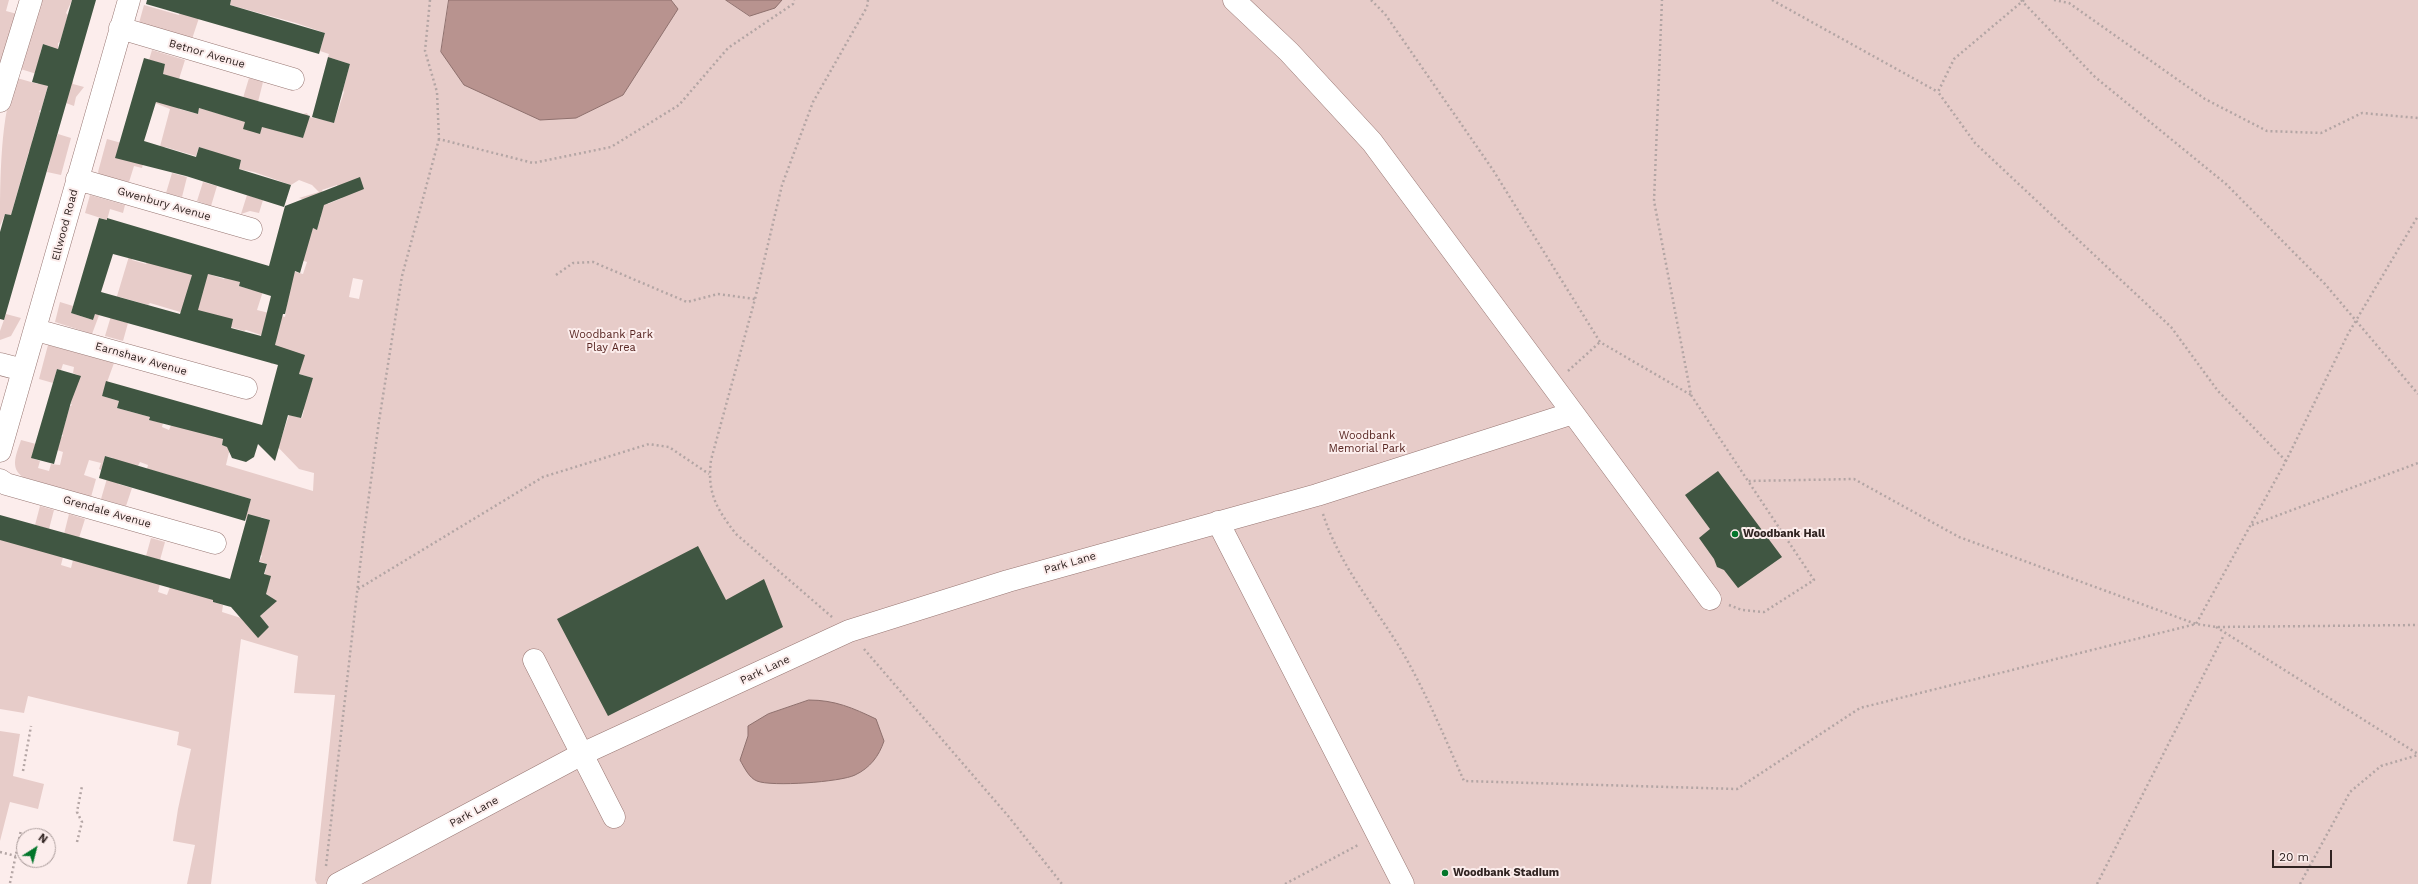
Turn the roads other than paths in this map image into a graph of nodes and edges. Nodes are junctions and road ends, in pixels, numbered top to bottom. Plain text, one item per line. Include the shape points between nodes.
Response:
1 (31, 0) edge
2 (128, 0) edge
3 (1234, 0) edge
4 (120, 28) junction
5 (294, 80) dead end
6 (0, 101) edge
7 (77, 179) junction
8 (252, 229) dead end
9 (36, 330) junction
10 (0, 364) edge
11 (23, 370) junction
12 (246, 388) dead end
13 (1573, 413) junction
14 (0, 451) edge
15 (0, 480) edge
16 (1218, 522) junction
17 (215, 543) dead end
18 (1710, 599) road end
19 (534, 660) dead end
20 (582, 754) junction
21 (614, 817) dead end
22 (332, 876) edge
23 (1403, 884) edge

1 - 6 street
2 - 4 street, Ellwood Road
3 - 13 street via 1288,52 1372,142
4 - 5 street, Betnor Avenue
4 - 7 street, Ellwood Road
7 - 8 street, Gwenbury Avenue
7 - 9 street, Ellwood Road
9 - 11 street, Ellwood Road
9 - 12 street, Earnshaw Avenue
10 - 11 street
11 - 14 street, Ellwood Road
13 - 16 street, Park Lane via 1317,495
13 - 18 street
15 - 17 street, Grendale Avenue via 6,484
16 - 20 street, Park Lane via 1008,581 849,631
16 - 23 street
19 - 20 street
20 - 21 street
20 - 22 street, Park Lane

